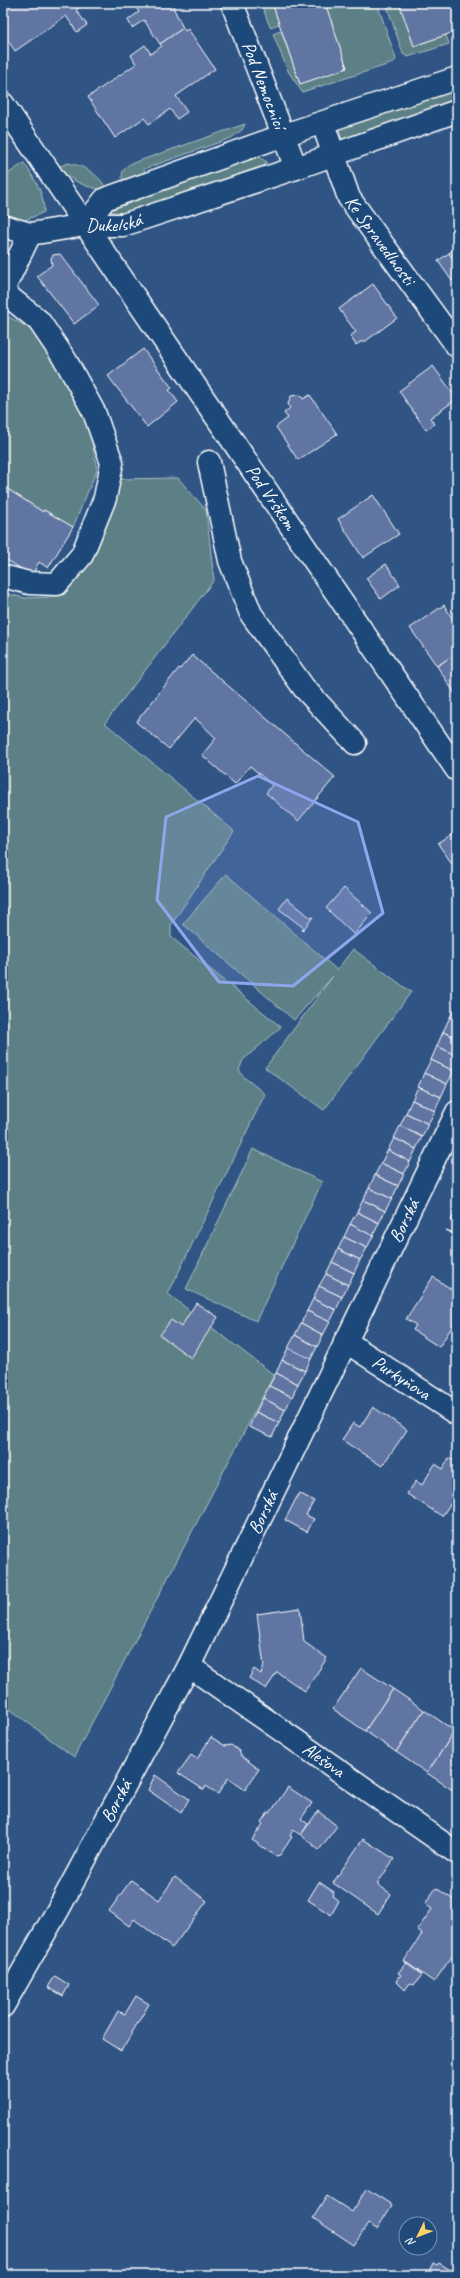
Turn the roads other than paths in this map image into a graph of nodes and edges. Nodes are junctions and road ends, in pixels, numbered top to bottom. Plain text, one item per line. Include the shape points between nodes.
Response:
1 (232, 3) edge
2 (457, 78) edge
3 (3, 104) edge
4 (457, 111) edge
5 (323, 124) junction
6 (284, 135) junction
7 (334, 154) junction
8 (296, 168) junction
9 (85, 225) junction
10 (3, 226) edge
11 (30, 234) junction
12 (3, 291) edge
13 (457, 346) edge
14 (209, 462) dead end
15 (3, 576) edge
16 (354, 742) dead end
17 (457, 770) edge
18 (457, 1112) edge
19 (345, 1341) junction
20 (457, 1414) edge
21 (189, 1666) junction
22 (457, 1853) edge
23 (3, 2006) edge

1 - 6 street, Pod Nemocnicí
2 - 5 street, Dukelská
3 - 9 street
4 - 7 street, Dukelská
5 - 6 street, Dukelská
5 - 7 street, Ke Spravedlnosti
6 - 8 street, Pod Nemocnicí
6 - 9 street, Dukelská via 105,199
7 - 8 street, Dukelská
7 - 13 street, Ke Spravedlnosti via 349,198
8 - 9 street, Dukelská via 123,224
9 - 11 street
9 - 17 street, Pod Vrškem
10 - 11 street
11 - 12 street
12 - 15 street via 39,321 66,361 94,412 112,464 105,498 82,555 57,584 29,583
14 - 16 street via 230,561 251,614 304,688
18 - 19 street, Borská
19 - 20 street, Purkyňova
19 - 21 street, Borská
21 - 22 street, Alešova
21 - 23 street, Borská via 59,1908

